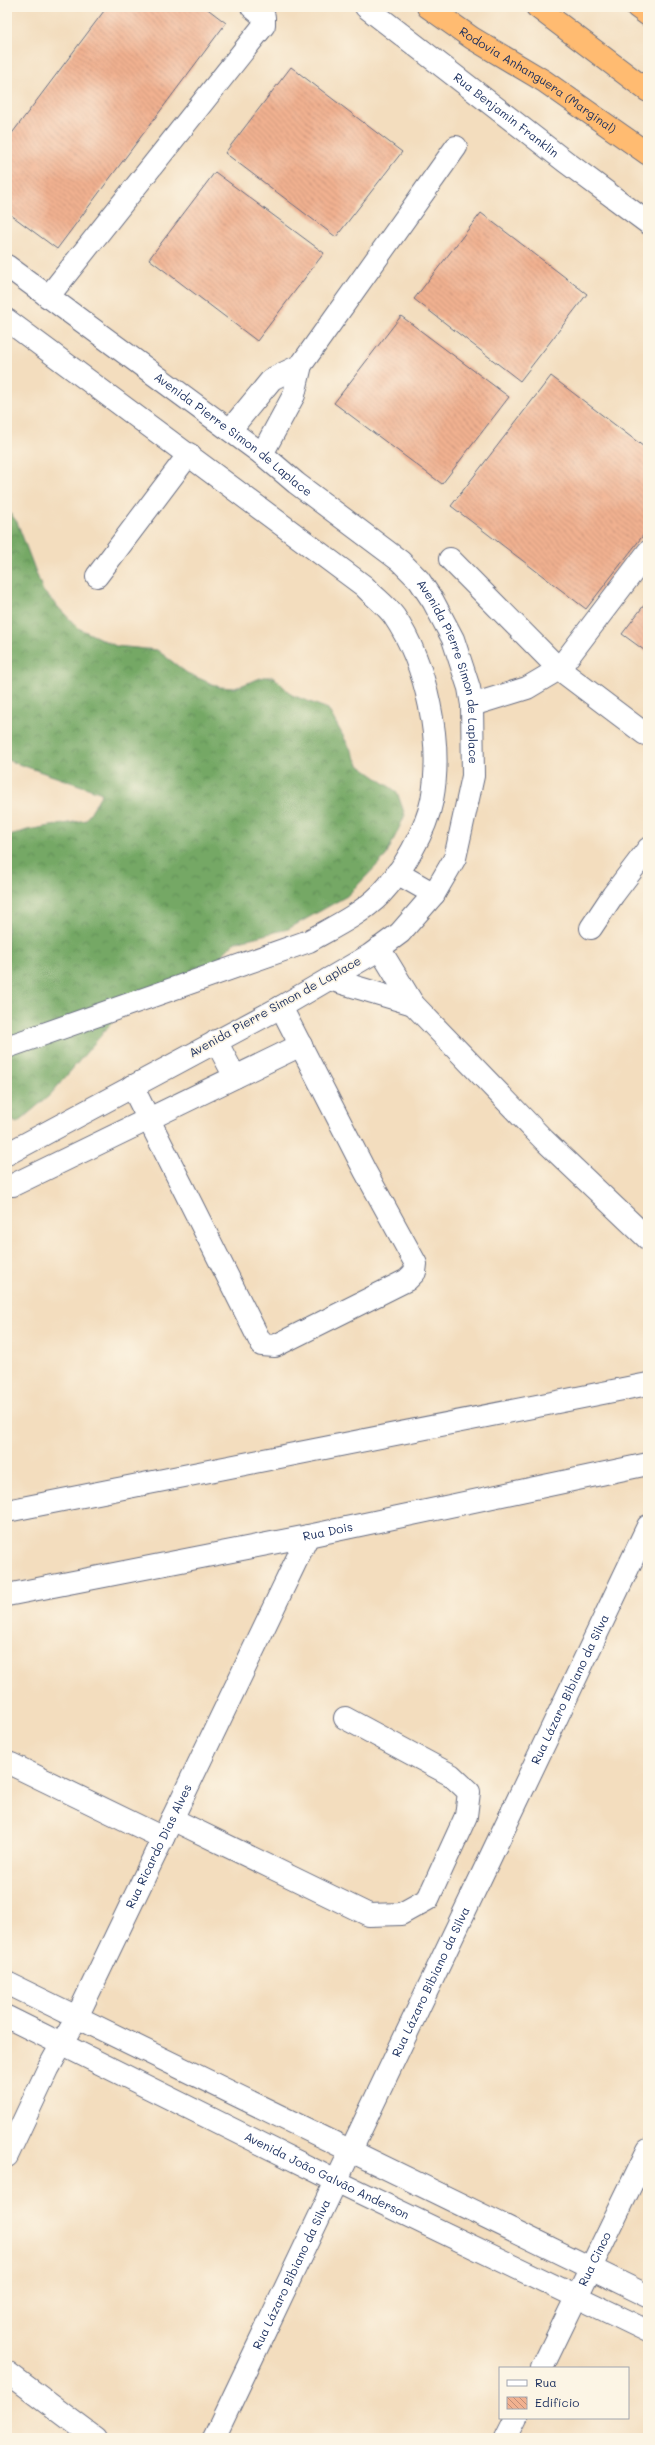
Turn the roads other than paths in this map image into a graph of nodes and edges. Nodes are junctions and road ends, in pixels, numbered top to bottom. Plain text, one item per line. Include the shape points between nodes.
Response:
1 (252, 7) edge
2 (366, 7) edge
3 (428, 7) edge
4 (451, 7) edge
5 (537, 7) edge
6 (637, 7) edge
7 (648, 15) edge
8 (544, 81) junction
9 (648, 91) edge
10 (456, 147) dead end
11 (648, 154) edge
12 (648, 223) edge
13 (7, 266) edge
14 (48, 297) junction
15 (7, 320) edge
16 (301, 365) junction
17 (272, 379) junction
18 (294, 394) junction
19 (230, 430) junction
20 (189, 454) junction
21 (262, 454) junction
22 (648, 552) edge
23 (450, 559) dead end
24 (97, 576) dead end
25 (559, 669) junction
26 (472, 705) junction
27 (646, 734) dead end
28 (648, 849) edge
29 (397, 873) junction
30 (434, 894) junction
31 (591, 928) dead end
32 (379, 948) junction
33 (329, 979) junction
34 (414, 1004) junction
35 (281, 1007) junction
36 (216, 1041) junction
37 (300, 1045) junction
38 (7, 1047) edge
39 (235, 1077) junction
40 (132, 1086) junction
41 (150, 1118) junction
42 (58, 1126) junction
43 (7, 1154) edge
44 (74, 1156) junction
45 (13, 1185) dead end
46 (648, 1240) edge
47 (648, 1384) edge
48 (648, 1464) edge
49 (7, 1511) edge
50 (648, 1526) edge
51 (308, 1536) junction
52 (7, 1595) edge
53 (345, 1718) dead end
54 (11, 1764) dead end
55 (167, 1829) junction
56 (7, 1983) edge
57 (77, 2016) junction
58 (7, 2017) edge
59 (61, 2044) junction
60 (648, 2150) edge
61 (351, 2152) junction
62 (7, 2156) edge
63 (336, 2181) junction
64 (591, 2268) junction
65 (648, 2296) edge
66 (577, 2298) junction
67 (648, 2331) edge
68 (542, 2367) edge
69 (7, 2372) edge
70 (516, 2419) edge
71 (95, 2438) edge
72 (214, 2438) edge
73 (506, 2438) edge

1 - 14 street via 264,17 264,25
2 - 12 street, Rua Benjamin Franklin
3 - 8 highway, Rodovia Anhanguera (Marginal) via 472,38
4 - 8 highway
5 - 9 highway
6 - 7 highway
8 - 11 highway, Rodovia Anhanguera (Marginal)
10 - 16 street
13 - 14 street, Avenida Pierre Simon de Laplace
14 - 19 street, Avenida Pierre Simon de Laplace
15 - 20 street, Avenida Pierre Simon de Laplace
16 - 17 street
16 - 18 street
17 - 18 street
17 - 19 street
18 - 21 street
19 - 21 street, Avenida Pierre Simon de Laplace
20 - 24 street
20 - 29 street, Avenida Pierre Simon de Laplace via 364,586 393,615 416,655 434,729 432,800 415,846
21 - 26 street, Avenida Pierre Simon de Laplace via 296,483 400,560 419,580 453,639
22 - 25 street
23 - 25 street
25 - 26 street via 526,688
25 - 27 street
26 - 30 street, Avenida Pierre Simon de Laplace via 473,776 466,817 455,858
28 - 31 street via 612,895
29 - 30 street
29 - 38 street, Avenida Pierre Simon de Laplace via 380,895 309,941
30 - 32 street, Avenida Pierre Simon de Laplace via 400,933
32 - 33 street, Avenida Pierre Simon de Laplace
32 - 34 street
33 - 34 street
33 - 35 street, Avenida Pierre Simon de Laplace
34 - 46 street via 544,1140
35 - 36 street, Avenida Pierre Simon de Laplace
35 - 37 street
36 - 39 street
36 - 40 street, Avenida Pierre Simon de Laplace
37 - 39 street
37 - 41 street via 416,1264 415,1272 407,1280 274,1346 262,1345
39 - 41 street
40 - 41 street
40 - 42 street, Avenida Pierre Simon de Laplace
41 - 44 street
42 - 43 street, Avenida Pierre Simon de Laplace
42 - 44 street
44 - 45 street
47 - 49 street
48 - 51 street, Rua Dois
50 - 61 street, Rua Lázaro Bibiano da Silva
51 - 52 street, Rua Dois
51 - 55 street, Rua Ricardo Dias Alves
53 - 55 street via 451,1774 469,1792 466,1816 428,1899 401,1914 369,1915
54 - 55 street
55 - 57 street, Rua Ricardo Dias Alves
56 - 57 street
57 - 59 street, Rua Ricardo Dias Alves
57 - 61 street
58 - 59 street, Avenida João Galvão Anderson
59 - 62 street, Rua Ricardo Dias Alves
59 - 63 street, Avenida João Galvão Anderson
60 - 64 street, Rua Cinco
61 - 63 street, Rua Lázaro Bibiano da Silva
61 - 64 street
63 - 66 street, Avenida João Galvão Anderson
63 - 72 street, Rua Lázaro Bibiano da Silva
64 - 65 street
64 - 66 street, Rua Cinco
66 - 67 street, Avenida João Galvão Anderson
66 - 68 street, Rua Cinco
69 - 71 street
70 - 73 street

